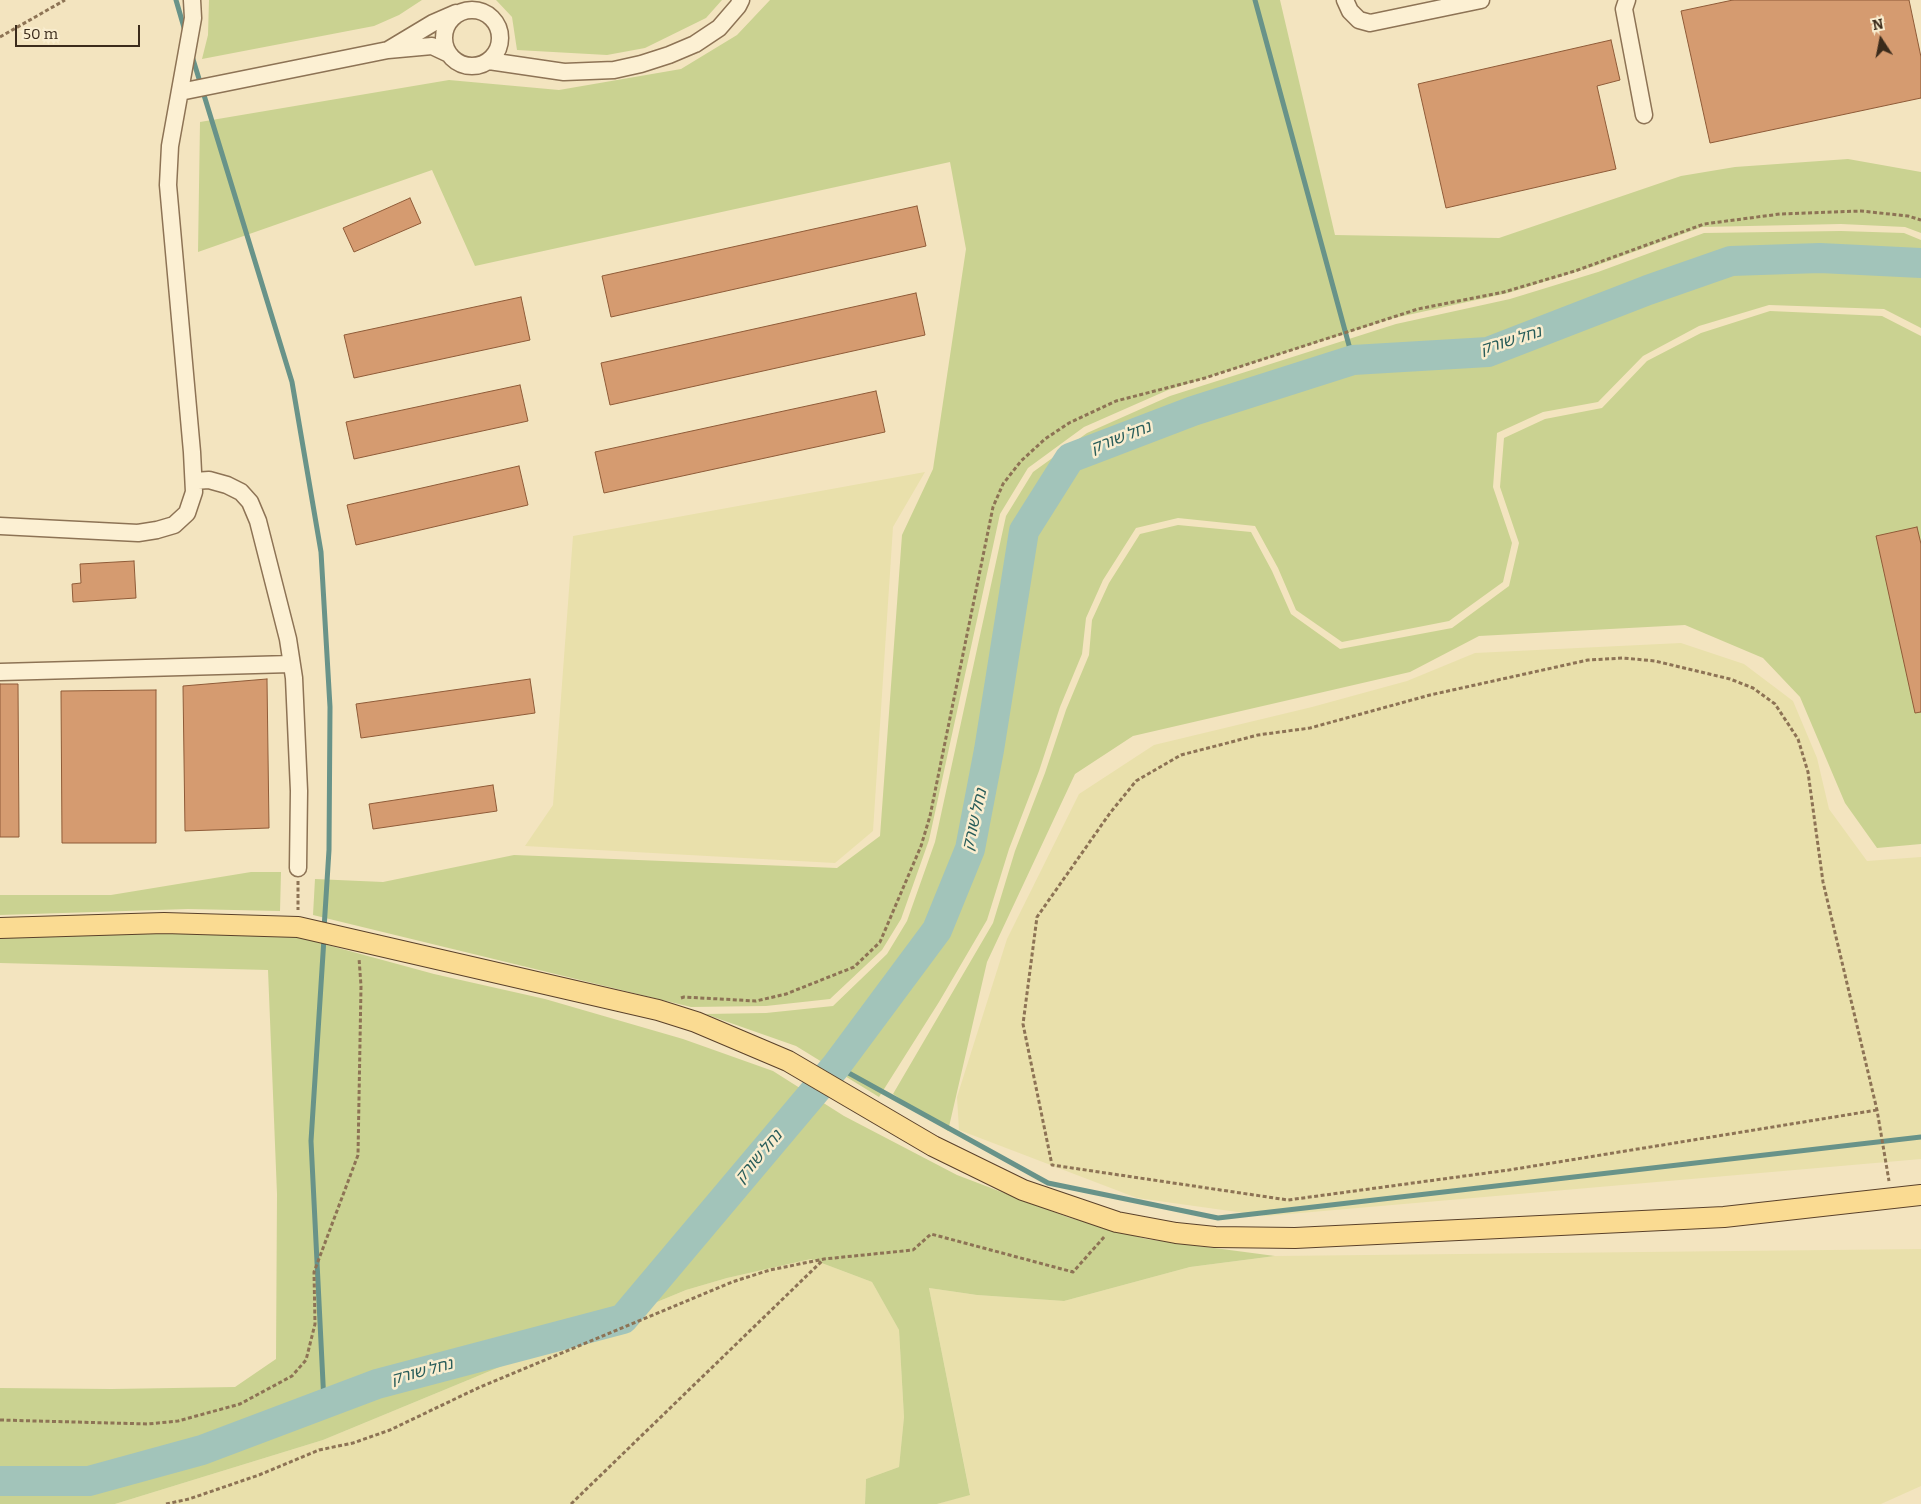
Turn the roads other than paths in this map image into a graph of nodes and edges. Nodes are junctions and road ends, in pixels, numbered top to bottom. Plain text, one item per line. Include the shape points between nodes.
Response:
1 (192, 0) edge
2 (741, 0) edge
3 (1345, 0) edge
4 (1482, 0) edge
5 (1622, 3) edge
6 (465, 10) junction
7 (388, 50) junction
8 (448, 54) junction
9 (489, 61) junction
10 (180, 92) junction
11 (1644, 115) dead end
12 (194, 481) junction
13 (0, 526) edge
14 (291, 664) junction
15 (0, 672) edge
16 (298, 868) road end
17 (0, 928) edge
18 (1921, 1195) edge

1 - 10 street via 193,18
2 - 9 street via 718,28 695,44 641,64 614,70 564,72
3 - 4 street via 1359,20 1370,23
5 - 11 street
6 - 7 street via 443,17
6 - 8 street via 449,21 444,32 443,41
6 - 9 street via 475,9 487,14 499,29 498,49
7 - 8 street via 432,46
7 - 10 street
8 - 9 street via 461,64 470,66
10 - 12 street via 170,146 168,185
12 - 13 street via 187,512 174,524 157,530 138,533
12 - 14 street via 209,480 227,485 241,492 250,502 258,520 288,639
14 - 15 street
14 - 16 street via 296,725
17 - 18 main road via 164,923 298,927 658,1010 696,1022 788,1061 933,1146 1023,1190 1117,1222 1176,1232 1216,1237 1295,1238 1724,1217

